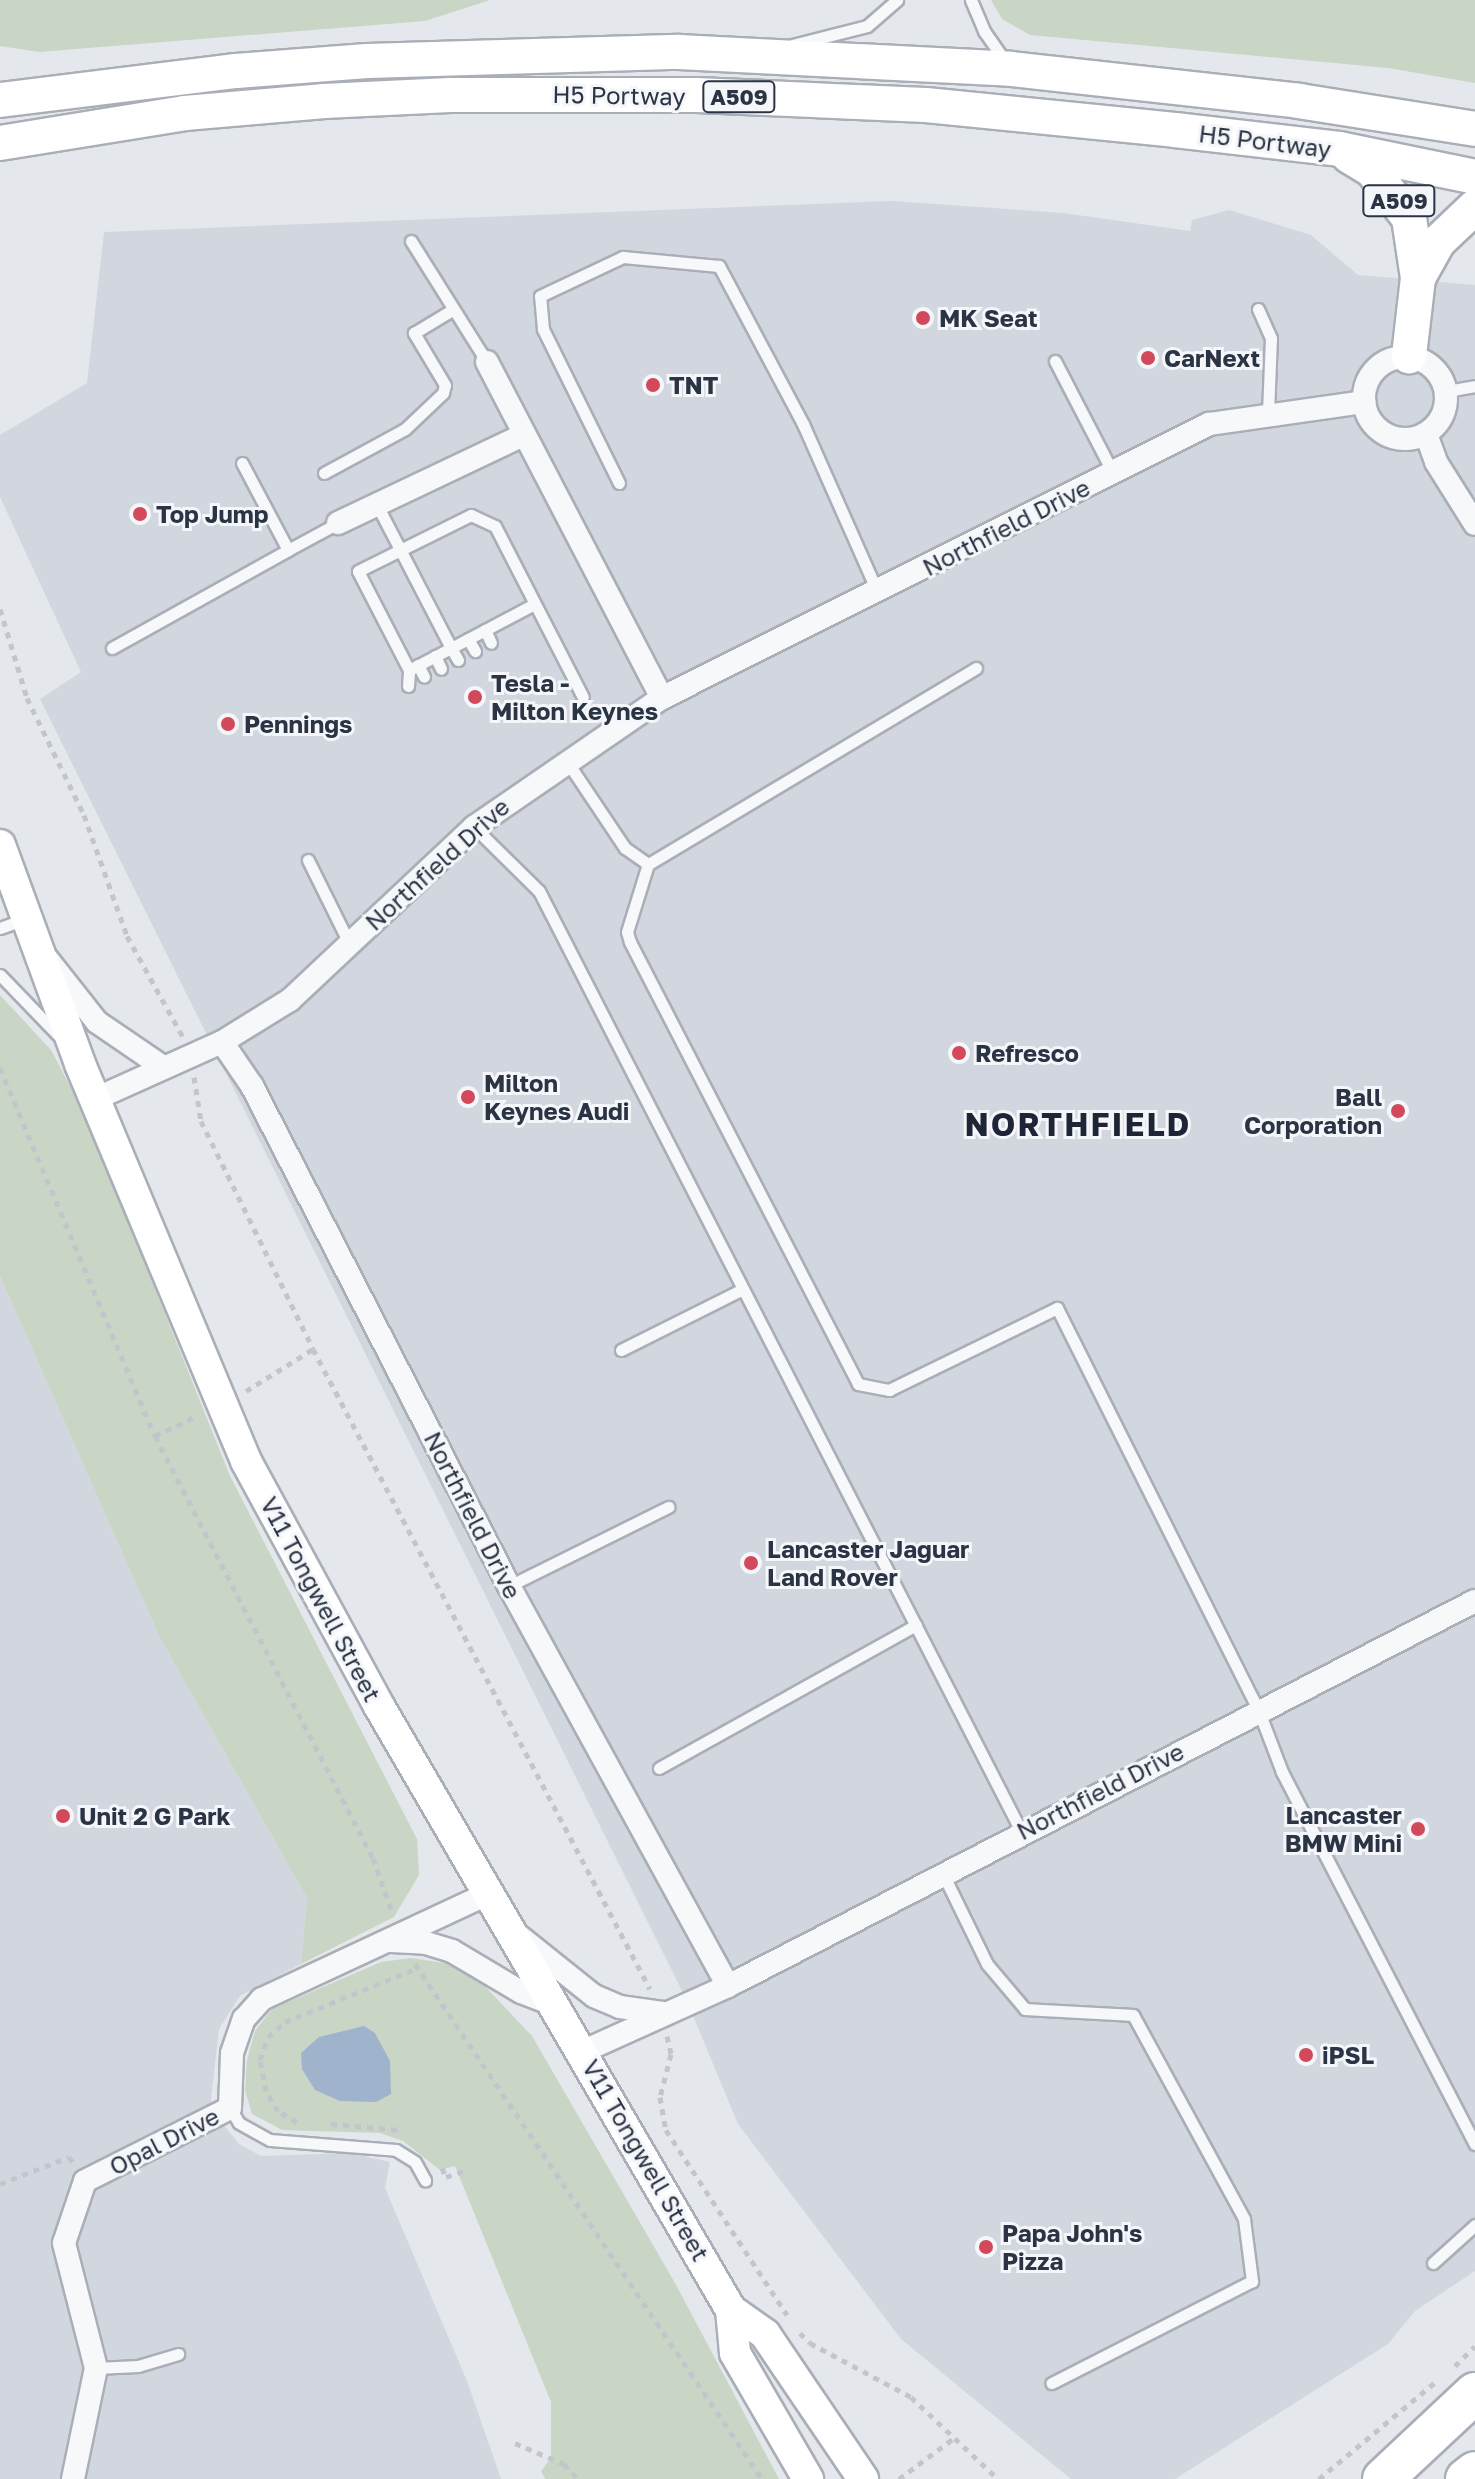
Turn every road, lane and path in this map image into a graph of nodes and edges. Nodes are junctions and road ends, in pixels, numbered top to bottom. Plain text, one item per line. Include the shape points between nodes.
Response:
1 (897, 0) edge
2 (971, 0) edge
3 (756, 54) junction
4 (1011, 69) junction
5 (0, 100) edge
6 (1475, 129) edge
7 (0, 143) edge
8 (1339, 149) junction
9 (1475, 177) edge
10 (1475, 207) edge
11 (411, 241) dead end
12 (1418, 278) junction
13 (1258, 309) dead end
14 (452, 310) junction
15 (1409, 356) junction
16 (1055, 361) dead end
17 (487, 362) joint
18 (1475, 386) edge
19 (1447, 391) junction
20 (1364, 402) junction
21 (1268, 413) junction
22 (1426, 434) junction
23 (523, 435) junction
24 (242, 463) dead end
25 (324, 473) dead end
26 (1113, 473) junction
27 (619, 483) dead end
28 (377, 505) junction
29 (338, 523) joint
30 (1475, 524) edge
31 (288, 550) junction
32 (400, 550) junction
33 (877, 592) junction
34 (534, 604) junction
35 (0, 609) edge
36 (485, 630) junction
37 (468, 639) junction
38 (491, 643) dead end
39 (112, 648) dead end
40 (451, 648) junction
41 (475, 651) dead end
42 (435, 656) junction
43 (458, 660) dead end
44 (413, 668) junction
45 (976, 668) dead end
46 (441, 669) dead end
47 (424, 677) dead end
48 (408, 686) dead end
49 (583, 697) dead end
50 (662, 698) junction
51 (566, 760) junction
52 (474, 827) junction
53 (0, 845) edge
54 (308, 860) dead end
55 (648, 864) junction
56 (19, 929) edge
57 (349, 943) junction
58 (0, 975) edge
59 (222, 1042) junction
60 (191, 1055) junction
61 (80, 1064) junction
62 (163, 1067) junction
63 (0, 1068) edge
64 (95, 1099) junction
65 (743, 1289) junction
66 (621, 1350) dead end
67 (668, 1507) dead end
68 (509, 1586) junction
69 (1475, 1601) edge
70 (916, 1625) junction
71 (1258, 1709) junction
72 (659, 1768) dead end
73 (1021, 1831) junction
74 (942, 1874) junction
75 (491, 1892) junction
76 (512, 1931) junction
77 (396, 1939) junction
78 (417, 1968) junction
79 (728, 1986) junction
80 (558, 2006) junction
81 (663, 2013) junction
82 (584, 2051) junction
83 (230, 2108) junction
84 (307, 2123) dead end
85 (321, 2124) dead end
86 (409, 2134) dead end
87 (1475, 2144) edge
88 (435, 2156) dead end
89 (463, 2171) dead end
90 (425, 2180) dead end
91 (85, 2181) junction
92 (0, 2184) edge
93 (1475, 2225) edge
94 (1433, 2263) dead end
95 (731, 2310) junction
96 (1475, 2346) edge
97 (178, 2354) dead end
98 (96, 2368) junction
99 (1052, 2383) dead end
100 (1475, 2393) edge
101 (954, 2438) junction
102 (515, 2443) dead end
103 (1475, 2472) edge
104 (73, 2479) edge
105 (578, 2479) edge
106 (762, 2479) edge
107 (808, 2479) edge
108 (863, 2479) edge
109 (899, 2479) edge
110 (998, 2479) edge
111 (1319, 2479) edge
112 (1383, 2479) edge
113 (1466, 2479) edge

1 - 3 lane via 886,13 846,34
2 - 4 lane via 984,31
3 - 4 main road, H5 Portway / A509
3 - 5 main road, H5 Portway / A509 via 524,53 383,60 236,71
4 - 6 main road, H5 Portway / A509 via 1299,101
7 - 8 main road, H5 Portway / A509 via 185,113 450,95 558,94 926,105
8 - 9 main road, H5 Portway / A509
8 - 12 main road, A509 via 1372,170 1399,200 1409,218
10 - 12 main road, A509 via 1438,242
11 - 14 lane
12 - 15 main road
13 - 21 lane via 1271,338
14 - 17 lane
14 - 25 lane via 414,333 445,385 443,393 405,429
15 - 19 street via 1434,367
15 - 20 street via 1376,369
16 - 26 lane
17 - 23 street
18 - 19 lane
19 - 22 street via 1443,416
20 - 21 street, Northfield Drive
20 - 22 street via 1368,416 1386,435 1400,439
21 - 26 street, Northfield Drive via 1209,424
22 - 30 street via 1436,462
23 - 28 street
23 - 50 street
24 - 31 lane
26 - 33 street, Northfield Drive
27 - 33 lane via 543,329 540,296 623,257 719,266 803,424
28 - 29 street
28 - 32 lane
29 - 31 lane
31 - 39 lane
32 - 34 lane via 471,515 495,526
32 - 40 lane
32 - 44 lane via 358,571
33 - 50 street, Northfield Drive
34 - 36 lane
34 - 49 lane
35 - 60 path via 27,698 84,815 127,936
36 - 37 lane
36 - 38 lane
37 - 40 lane
37 - 41 lane
40 - 42 lane
40 - 43 lane
42 - 44 lane
42 - 46 lane
44 - 47 lane
44 - 48 lane
45 - 55 lane
50 - 51 street, Northfield Drive
51 - 52 street, Northfield Drive
51 - 55 lane via 625,848
52 - 57 street, Northfield Drive
52 - 65 lane via 539,891
53 - 56 street, V11 Tongwell Street
54 - 57 lane
55 - 71 lane via 627,932 630,942 849,1373 858,1384 889,1390 1057,1308
56 - 61 street, V11 Tongwell Street
56 - 62 street via 97,1022
57 - 59 street, Northfield Drive via 290,1000
58 - 61 lane via 42,1014
59 - 60 street, Northfield Drive
59 - 68 street, Northfield Drive via 252,1086
60 - 62 street, Northfield Drive
60 - 81 path via 201,1121 251,1223
61 - 64 street, V11 Tongwell Street
62 - 64 street, Northfield Drive
63 - 77 path via 155,1436 373,1858
64 - 75 street, V11 Tongwell Street via 246,1461 379,1706
65 - 66 lane
65 - 70 lane
67 - 68 lane
68 - 79 street, Northfield Drive
69 - 71 street, Northfield Drive
70 - 72 lane
70 - 73 lane
71 - 73 street, Northfield Drive
71 - 87 lane via 1289,1786
73 - 74 street, Northfield Drive
74 - 79 street, Northfield Drive
74 - 99 lane via 987,1964 1025,2009 1133,2015 1244,2219 1252,2281
75 - 76 street, V11 Tongwell Street
75 - 77 street, Opal Drive
76 - 80 street, V11 Tongwell Street
76 - 81 street via 594,1996 620,2007
77 - 78 path
77 - 80 street via 452,1951 521,1992
77 - 83 street, Opal Drive via 279,1990 249,2010 227,2072
78 - 84 path via 285,2022 268,2037 260,2060 272,2103 287,2119
78 - 106 path
79 - 81 street, Northfield Drive
80 - 82 street, V11 Tongwell Street
81 - 82 street, Northfield Drive
81 - 101 path via 671,2054 660,2097 666,2130 744,2252 810,2343 903,2392
82 - 95 street, V11 Tongwell Street
83 - 90 lane via 246,2129 270,2140 396,2150 415,2162
83 - 91 street, Opal Drive
85 - 86 path via 374,2125
88 - 89 path via 446,2177
91 - 92 path via 69,2157
91 - 98 street, Opal Drive via 64,2243
93 - 94 lane
95 - 107 street, V11 Tongwell Street via 735,2353
95 - 108 street, V11 Tongwell Street via 765,2334
96 - 111 path
97 - 98 lane via 138,2366
98 - 104 street, Opal Drive
100 - 112 highway
101 - 109 path
101 - 110 path
102 - 105 path via 564,2464
103 - 113 highway

